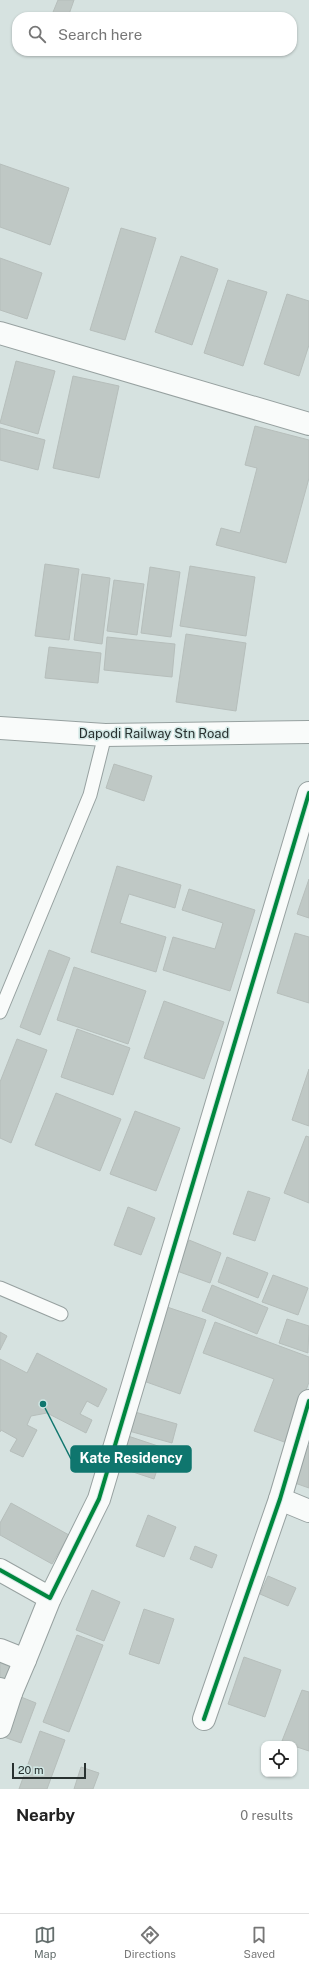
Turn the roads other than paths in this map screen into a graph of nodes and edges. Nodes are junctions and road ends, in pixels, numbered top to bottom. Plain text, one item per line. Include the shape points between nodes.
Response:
1 (0, 334) edge
2 (309, 424) edge
3 (0, 728) edge
4 (309, 732) edge
5 (105, 735) junction
6 (309, 793) edge
7 (0, 1012) edge
8 (0, 1288) edge
9 (61, 1314) dead end
10 (309, 1401) edge
11 (280, 1499) junction
12 (309, 1511) edge
13 (0, 1570) edge
14 (50, 1598) junction
15 (0, 1650) edge
16 (25, 1660) junction
17 (5, 1691) edge
18 (204, 1719) dead end
19 (0, 1727) edge

1 - 2 street
3 - 5 street, Dapodi Railway Stn Road
4 - 5 street, Dapodi Railway Stn Road
5 - 7 lane via 90,795
6 - 14 street via 98,1499
8 - 9 lane
10 - 11 street
11 - 12 street
11 - 18 street
13 - 14 street
14 - 16 street
15 - 16 street
16 - 17 street
17 - 19 street

